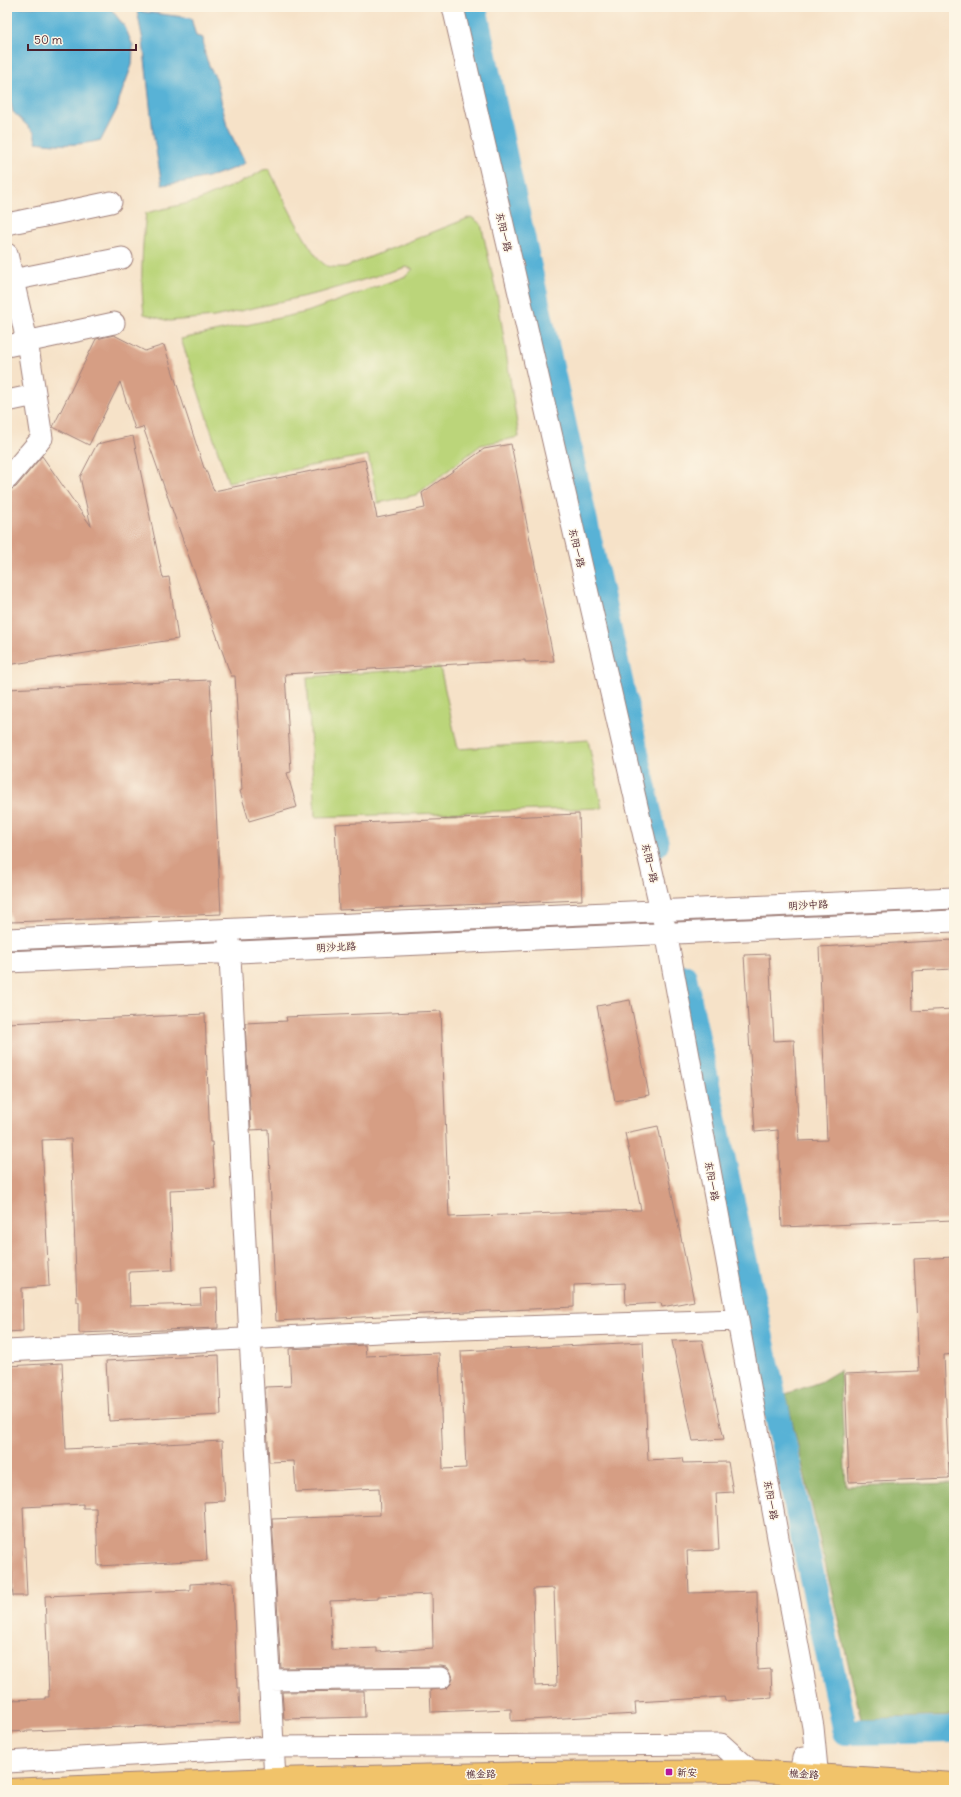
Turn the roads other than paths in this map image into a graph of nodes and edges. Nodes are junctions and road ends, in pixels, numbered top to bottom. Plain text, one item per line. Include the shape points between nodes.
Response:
1 (453, 7) edge
2 (111, 202) dead end
3 (7, 224) edge
4 (7, 254) edge
5 (122, 258) dead end
6 (9, 281) edge
7 (114, 323) dead end
8 (17, 343) edge
9 (35, 395) junction
10 (7, 401) edge
11 (16, 460) edge
12 (7, 479) edge
13 (954, 898) edge
14 (661, 911) junction
15 (954, 920) edge
16 (229, 930) junction
17 (666, 932) junction
18 (7, 940) edge
19 (230, 952) junction
20 (9, 962) edge
21 (738, 1320) junction
22 (250, 1338) junction
23 (7, 1351) edge
24 (441, 1678) dead end
25 (269, 1680) junction
26 (272, 1747) junction
27 (7, 1762) edge
28 (751, 1771) junction
29 (275, 1779) junction
30 (808, 1782) edge
31 (954, 1784) edge
32 (7, 1790) edge

1 - 14 street, 东阳一路
2 - 3 street
4 - 6 street
5 - 6 street
6 - 8 street
7 - 8 street
8 - 9 street
9 - 10 street
9 - 11 street via 42,438
11 - 12 street
13 - 14 street, 明沙中路
14 - 16 street
14 - 17 street, 东阳一路
15 - 17 street
16 - 18 street
16 - 19 street
17 - 19 street, 明沙北路
17 - 21 street, 东阳一路
18 - 20 street
19 - 20 street, 明沙北路
19 - 22 street
21 - 22 street
21 - 30 street, 东阳一路 via 813,1727
22 - 23 street
22 - 25 street
24 - 25 street
25 - 26 street
26 - 27 street
26 - 28 street via 721,1744
26 - 29 street
28 - 29 highway, 樵金路
28 - 30 highway, 樵金路
29 - 32 highway, 樵金路
30 - 31 highway, 樵金路 via 867,1780

